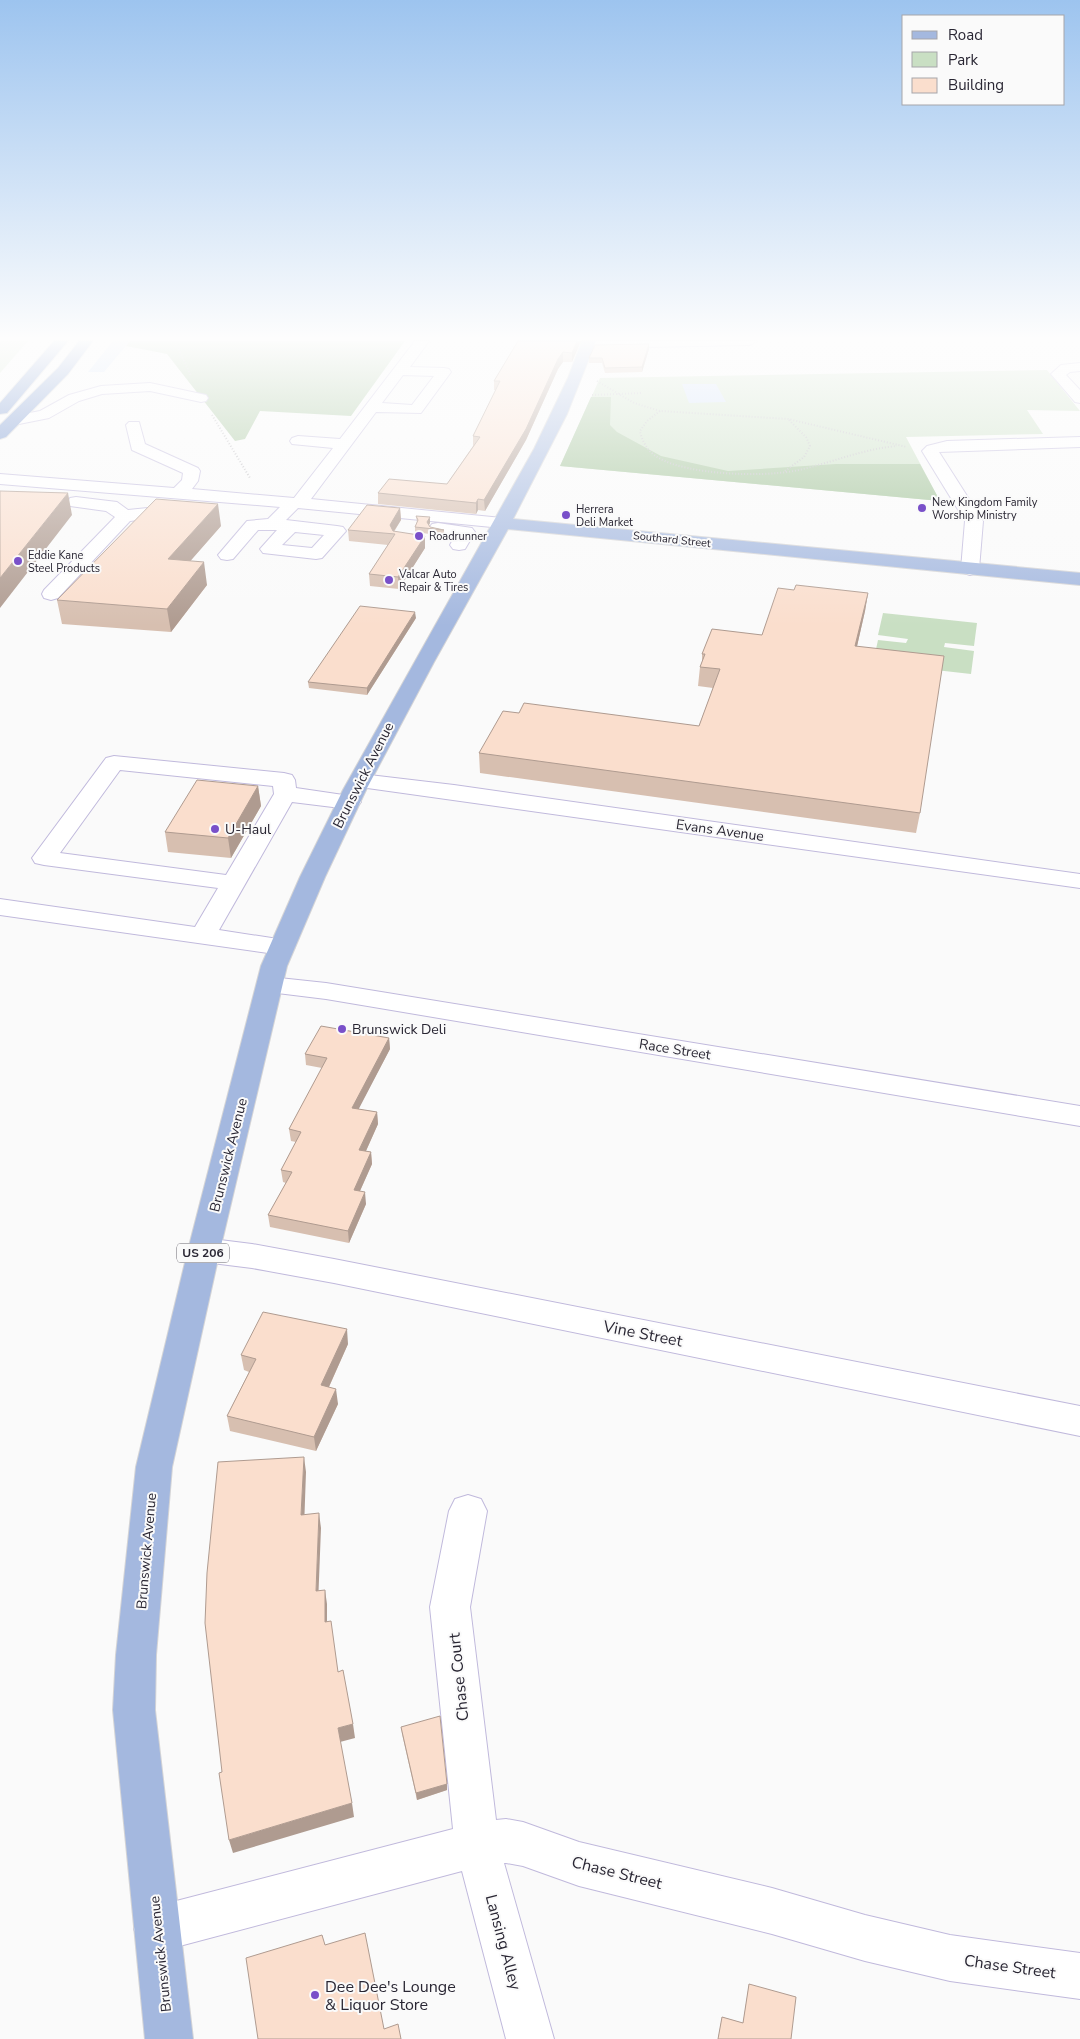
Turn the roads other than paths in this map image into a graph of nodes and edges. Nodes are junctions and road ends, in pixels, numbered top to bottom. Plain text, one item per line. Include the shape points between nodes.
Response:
1 (136, 436) edge
2 (350, 436) edge
3 (550, 436) edge
4 (1080, 442) edge
5 (297, 447) dead end
6 (340, 450) junction
7 (0, 479) edge
8 (186, 494) junction
9 (11, 495) edge
10 (261, 500) junction
11 (296, 503) junction
12 (177, 510) junction
13 (197, 512) edge
14 (383, 512) junction
15 (236, 515) dead end
16 (125, 516) junction
17 (273, 524) junction
18 (291, 526) dead end
19 (483, 539) junction
20 (430, 542) dead end
21 (227, 554) dead end
22 (970, 569) junction
23 (1080, 579) edge
24 (51, 594) dead end
25 (355, 791) junction
26 (285, 794) junction
27 (1080, 880) edge
28 (233, 883) junction
29 (0, 907) edge
30 (202, 936) junction
31 (282, 947) junction
32 (270, 985) junction
33 (1080, 1116) edge
34 (204, 1250) junction
35 (1080, 1421) edge
36 (468, 1511) dead end
37 (478, 1845) junction
38 (157, 1929) junction
39 (1080, 1976) edge
40 (169, 2039) edge
41 (530, 2039) edge

1 - 8 street via 138,447 192,471
2 - 6 street
3 - 19 main road, Brunswick Avenue / US 206
4 - 22 street via 947,446 932,450 974,520
5 - 6 street
6 - 11 street
7 - 8 street, Southard Street
8 - 10 street, Southard Street
8 - 12 street
9 - 16 street via 111,506
10 - 11 street, Southard Street
10 - 15 street via 246,515
11 - 14 street, Southard Street
11 - 17 street
12 - 13 street
12 - 16 street
14 - 19 street, Southard Street
14 - 19 street via 376,523 406,529 461,530
16 - 24 street
17 - 18 street
17 - 21 street via 253,525
19 - 20 street
19 - 22 main road, Southard Street
19 - 25 main road, Brunswick Avenue / US 206
22 - 23 main road, Southard Street
25 - 26 street, Evans Avenue
25 - 27 street, Evans Avenue
25 - 31 main road, Brunswick Avenue / US 206
26 - 28 street
26 - 28 street via 284,780 114,763 44,858
28 - 30 street
29 - 30 street
30 - 31 street
31 - 32 main road, Brunswick Avenue / US 206
32 - 33 street, Race Street via 326,991
32 - 34 main road, Brunswick Avenue / US 206
34 - 35 street, Vine Street via 334,1271
34 - 38 main road, Brunswick Avenue / US 206 via 154,1467 136,1655 134,1710
36 - 37 street, Chase Court via 450,1607
37 - 38 street, Chase Street
37 - 39 street, Chase Street via 506,1841 523,1844 579,1864 772,1911 865,1938 950,1958
37 - 41 street, Lansing Alley
38 - 40 main road, Brunswick Avenue / US 206

